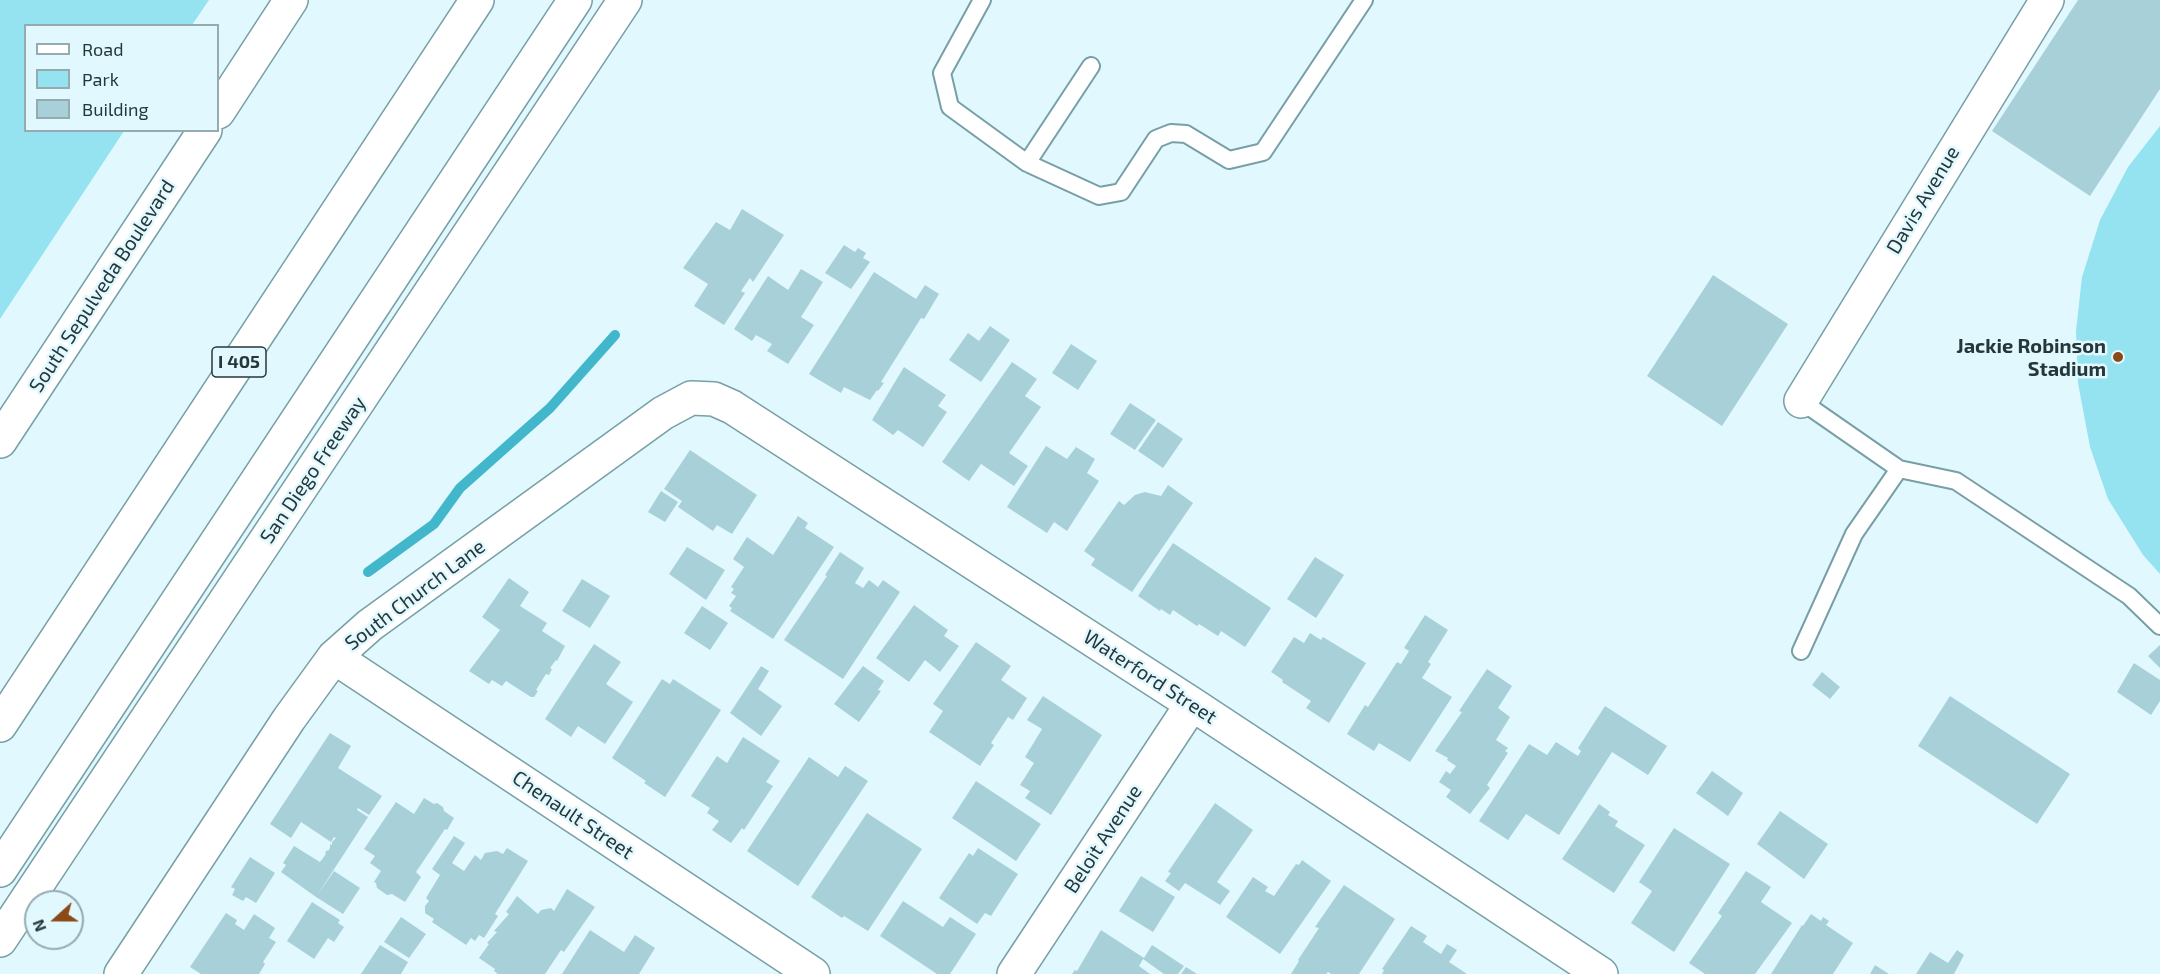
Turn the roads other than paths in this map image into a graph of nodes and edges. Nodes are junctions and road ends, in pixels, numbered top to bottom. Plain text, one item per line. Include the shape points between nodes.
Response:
1 (291, 0) edge
2 (477, 0) edge
3 (575, 0) edge
4 (625, 0) edge
5 (981, 0) edge
6 (1364, 0) edge
7 (2047, 0) edge
8 (1091, 66) dead end
9 (219, 110) edge
10 (204, 132) edge
11 (1027, 163) junction
12 (691, 398) joint
13 (1801, 401) joint
14 (0, 441) edge
15 (1899, 469) junction
16 (2160, 626) edge
17 (1801, 651) dead end
18 (334, 657) junction
19 (1192, 704) junction
20 (0, 724) edge
21 (0, 870) edge
22 (0, 940) edge
23 (121, 974) edge
24 (813, 974) edge
25 (1014, 974) edge
26 (1601, 974) edge

1 - 9 main road
2 - 20 main road, I 405
3 - 21 main road
4 - 22 main road, San Diego Freeway
5 - 11 lane via 942,73 950,107
6 - 11 lane via 1263,152 1229,160 1185,134 1171,133 1156,139 1121,192 1099,196
7 - 13 main road, Davis Avenue
8 - 11 lane
10 - 14 main road, South Sepulveda Boulevard
12 - 18 main road, South Church Lane via 663,412 379,618
12 - 19 main road, Waterford Street via 714,399 732,407
13 - 15 lane
15 - 16 lane via 1956,481 2129,596
15 - 17 lane via 1854,534
18 - 23 main road, South Church Lane
18 - 24 main road, Chenault Street
19 - 25 main road, Beloit Avenue
19 - 26 main road, Waterford Street

